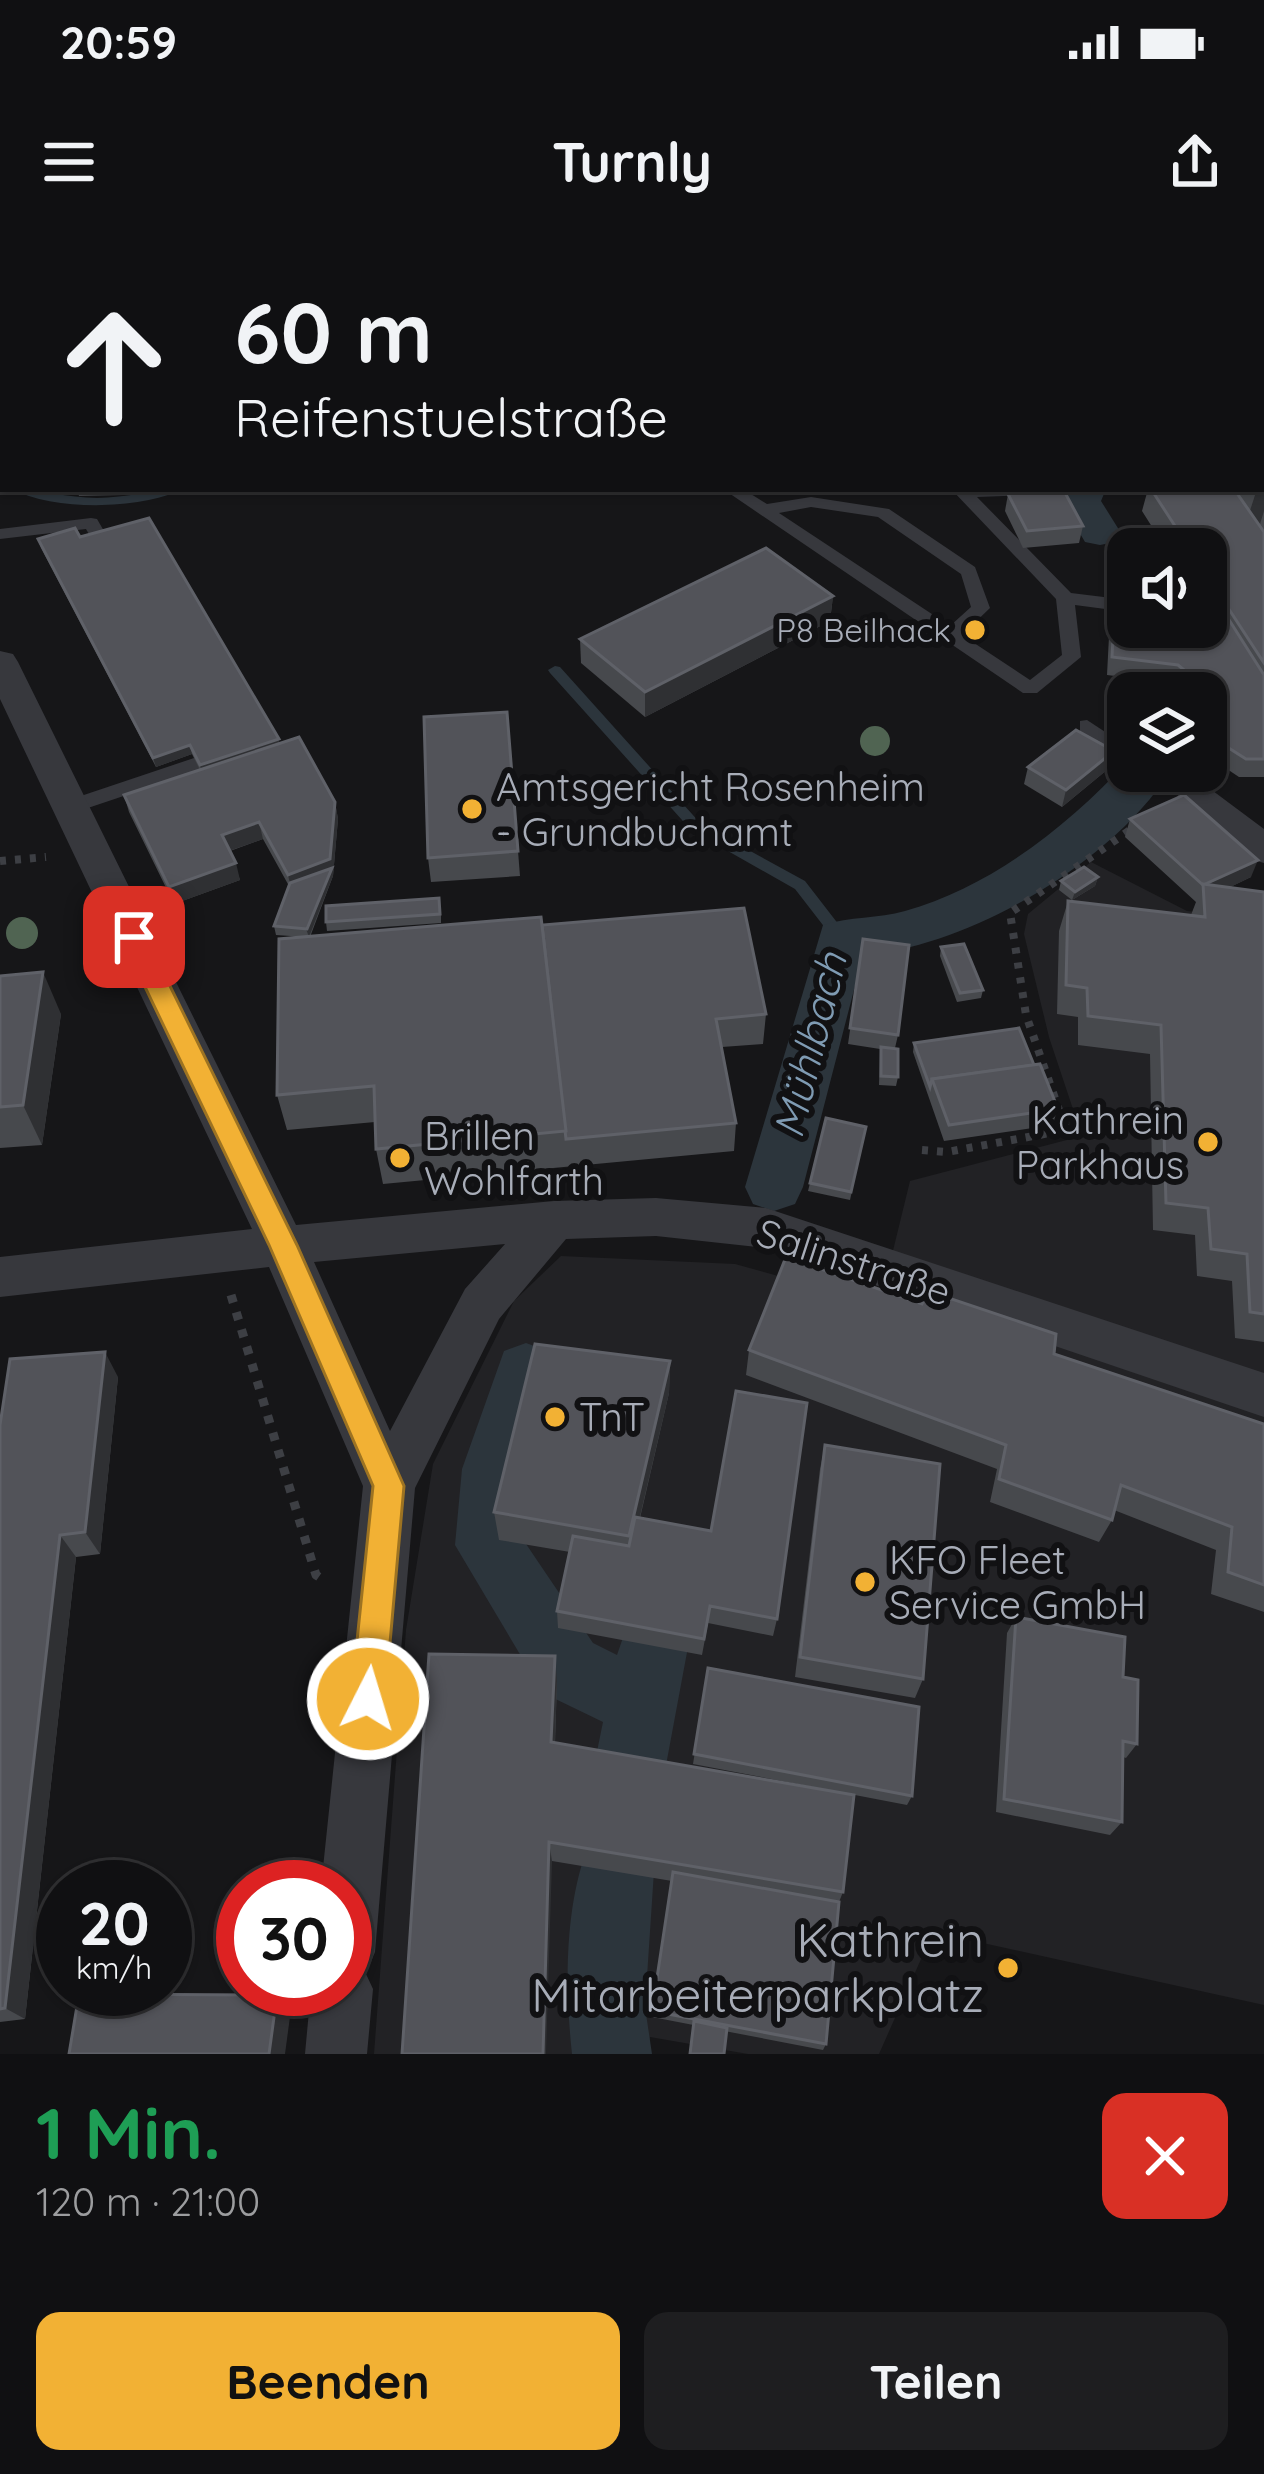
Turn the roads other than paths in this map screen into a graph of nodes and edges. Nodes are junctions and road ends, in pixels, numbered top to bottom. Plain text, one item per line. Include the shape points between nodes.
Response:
1 (737, 492) edge
2 (965, 492) edge
3 (764, 510) junction
4 (0, 534) edge
5 (124, 581) edge
6 (1065, 598) junction
7 (1107, 603) edge
8 (950, 636) junction
9 (0, 662) edge
10 (1087, 726) dead end
11 (1107, 741) edge
12 (197, 764) edge
13 (1189, 792) edge
14 (1196, 796) joint
15 (70, 807) junction
16 (1264, 849) edge
17 (554, 1220) junction
18 (283, 1245) junction
19 (0, 1277) edge
20 (1264, 1395) edge
21 (389, 1486) junction
22 (353, 1860) edge
23 (339, 2016) edge
24 (335, 2054) edge

1 - 3 lane
2 - 6 lane
3 - 8 lane
3 - 8 lane via 811,502 883,513 969,571 981,608
4 - 5 lane via 91,523
6 - 7 lane
6 - 8 lane via 1072,657 1030,689
9 - 15 street
10 - 11 lane
12 - 15 lane
13 - 14 lane
14 - 16 street
15 - 18 street
17 - 18 street, Salinstraße
17 - 20 street, Salinstraße via 656,1217 766,1228
17 - 21 street via 482,1304
18 - 19 street, Salinstraße
18 - 21 street
21 - 22 street
23 - 24 street

